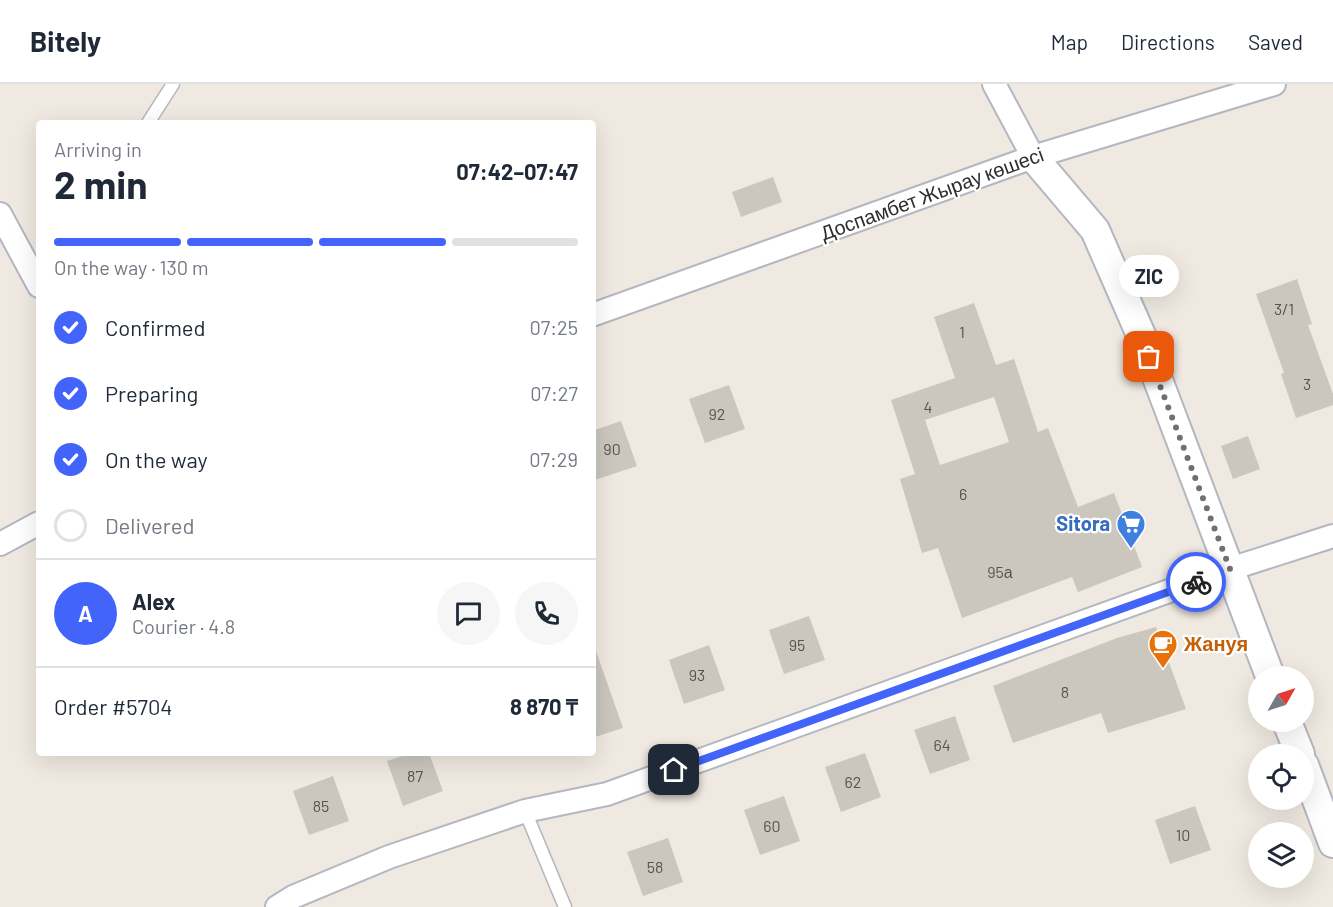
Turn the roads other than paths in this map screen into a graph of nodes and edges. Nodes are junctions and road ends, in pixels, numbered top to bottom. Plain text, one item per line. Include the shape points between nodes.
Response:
1 (173, 84) edge
2 (994, 84) edge
3 (1275, 84) edge
4 (150, 120) edge
5 (1033, 157) junction
6 (0, 214) edge
7 (36, 275) edge
8 (596, 314) edge
9 (36, 525) edge
10 (1333, 536) edge
11 (0, 544) edge
12 (1230, 569) junction
13 (1266, 666) edge
14 (1314, 792) edge
15 (525, 811) junction
16 (1333, 843) edge
17 (277, 907) edge
18 (565, 907) edge

1 - 4 lane
2 - 5 street
3 - 5 street, Доспамбет Жырау көшесі
5 - 8 street, Доспамбет Жырау көшесі
5 - 12 street via 1095,230 1141,335
6 - 7 street
9 - 11 street
10 - 12 street
12 - 13 street
12 - 15 street via 607,795
14 - 16 street
15 - 17 street via 389,857 292,897
15 - 18 lane

